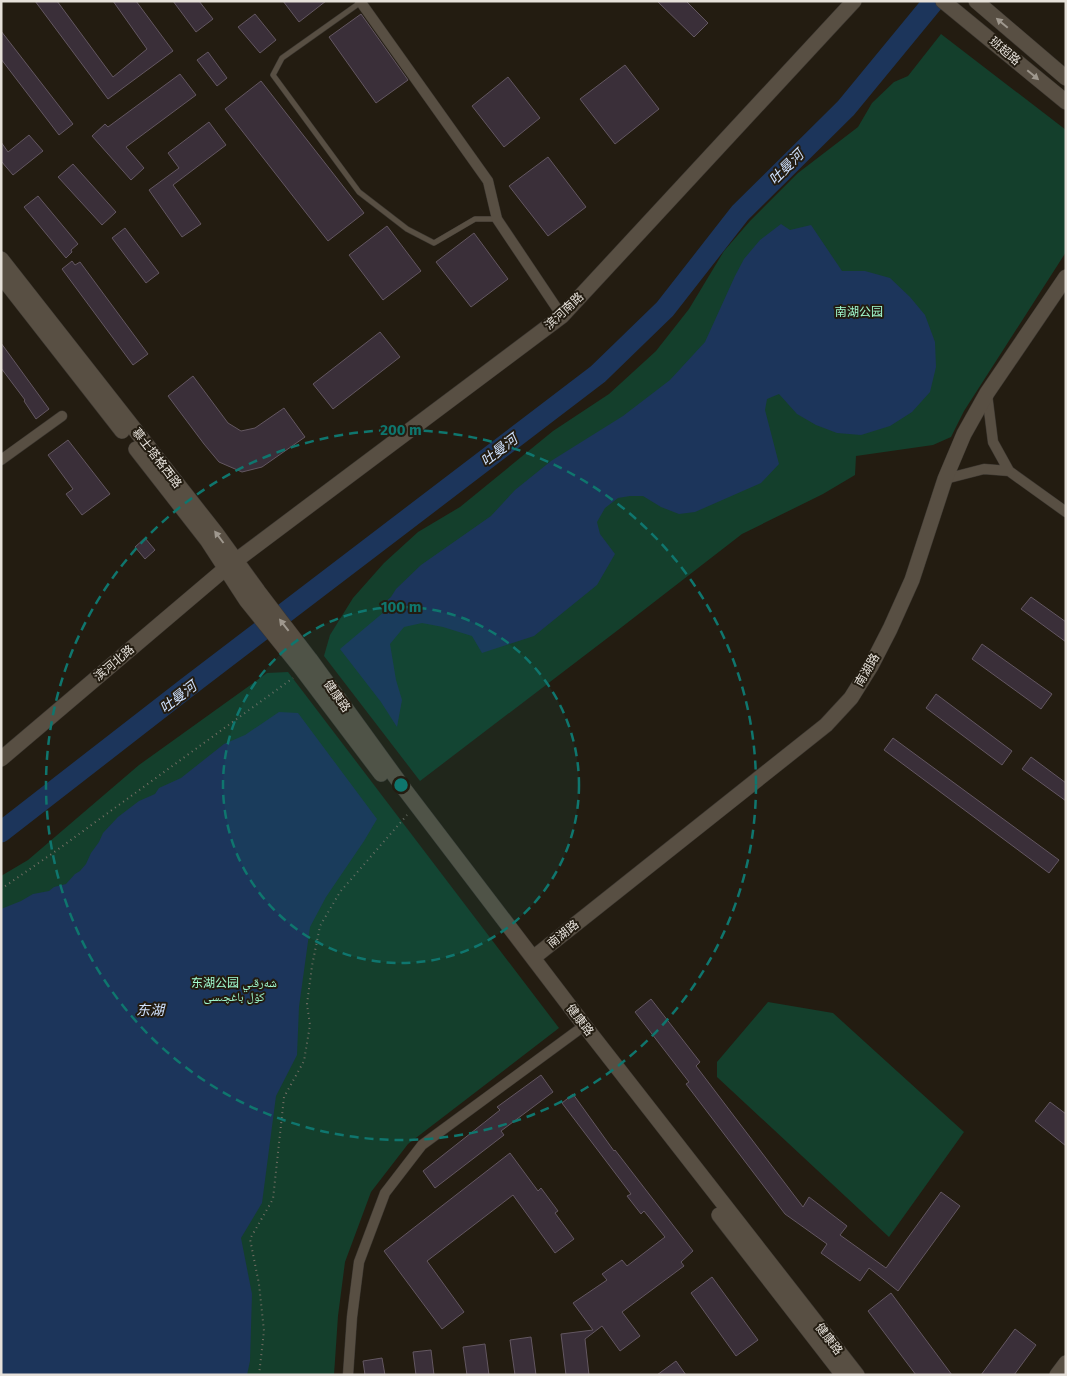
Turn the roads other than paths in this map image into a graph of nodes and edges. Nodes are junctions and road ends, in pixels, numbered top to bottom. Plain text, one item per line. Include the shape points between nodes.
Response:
1 (854, 1) edge
2 (943, 1) edge
3 (360, 2) edge
4 (979, 4) edge
5 (1066, 78) edge
6 (1066, 102) edge
7 (498, 219) junction
8 (1, 259) edge
9 (1, 276) edge
10 (1066, 277) edge
11 (562, 316) junction
12 (987, 393) junction
13 (62, 416) dead end
14 (1, 460) edge
15 (1009, 471) junction
16 (945, 479) junction
17 (1066, 512) edge
18 (232, 564) junction
19 (304, 666) junction
20 (1, 759) edge
21 (533, 958) junction
22 (577, 1031) junction
23 (1066, 1363) edge
24 (348, 1375) edge
25 (842, 1375) edge
26 (857, 1375) edge
27 (1057, 1375) edge

1 - 11 main road, 滨河南路
2 -> 6 main road, 班超路
3 - 7 street via 488,181
3 - 7 lane via 282,58 274,75 359,192 407,229 434,243 475,219
5 -> 4 main road, 班超路
7 - 11 street
18 -> 8 main road, 慕士塔格西路
9 - 18 main road, 慕士塔格西路 via 207,540
10 - 12 main road, 南湖路
11 - 18 main road, 滨河南路
12 - 15 street via 993,442
12 - 16 main road, 南湖路 via 964,434
13 - 14 street
15 - 16 street via 984,469
15 - 17 street
16 - 21 main road, 南湖路 via 912,580 871,666 851,698 826,725
18 - 19 main road, 慕士塔格西路
18 - 20 main road, 滨河北路
19 - 21 main road, 健康路 via 405,790
19 - 22 main road, 健康路
21 - 26 main road, 健康路
22 - 24 street via 422,1145 385,1193 358,1262
22 - 25 main road, 健康路
23 - 27 main road

